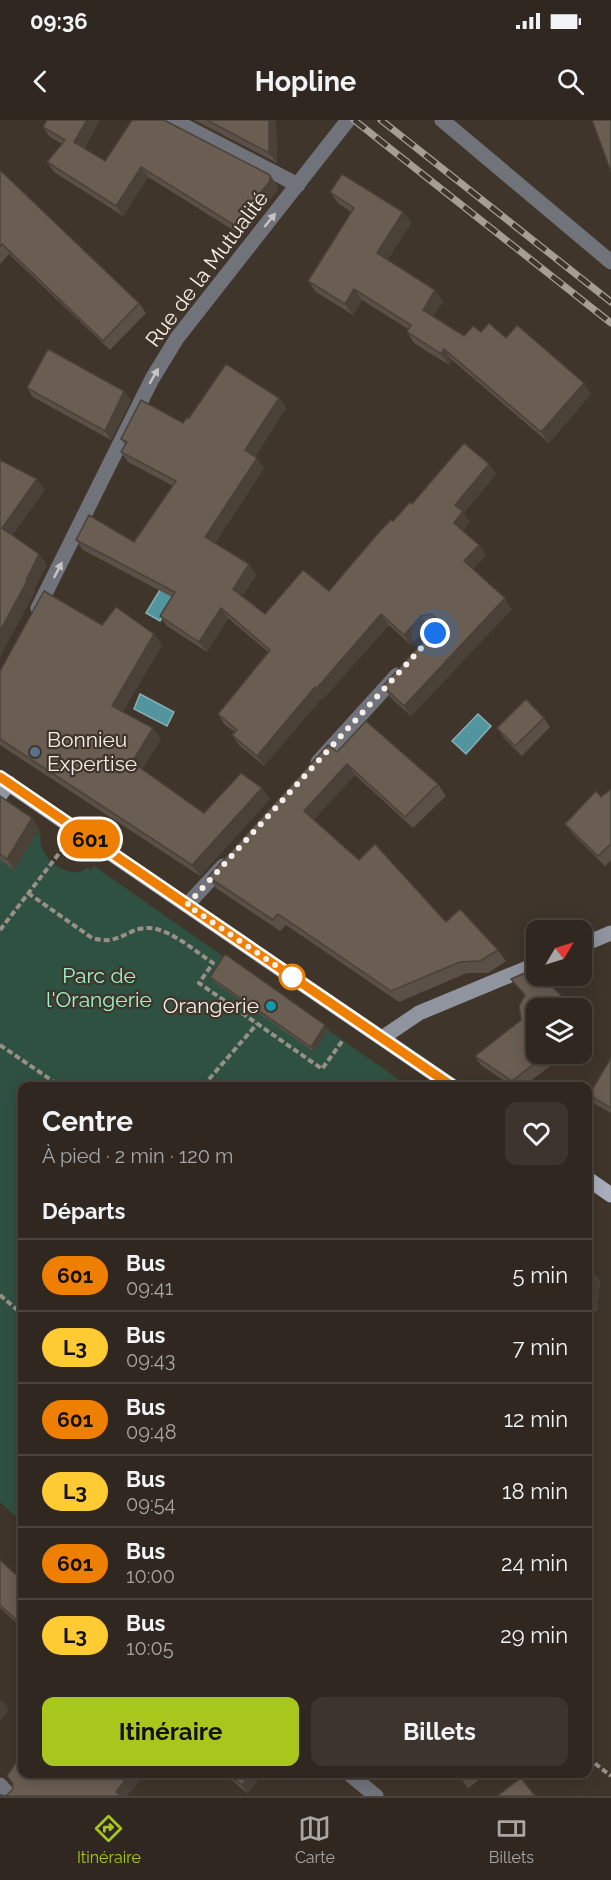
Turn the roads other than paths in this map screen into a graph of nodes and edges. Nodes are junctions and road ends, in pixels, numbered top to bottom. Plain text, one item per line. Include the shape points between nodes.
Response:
1 (173, 120) edge
2 (348, 120) edge
3 (442, 120) edge
4 (298, 185) junction
5 (611, 262) edge
6 (29, 625) edge
7 (403, 668) edge
8 (307, 774) edge
9 (3, 785) edge
10 (235, 853) edge
11 (187, 905) junction
12 (611, 933) edge
13 (592, 941) edge
14 (526, 969) edge
15 (382, 1038) junction
16 (446, 1082) edge
17 (592, 1182) edge
18 (611, 1194) edge
19 (354, 1778) edge
20 (376, 1796) edge

1 - 4 street
2 - 4 street, Rue de la Mutualité
3 - 5 street
6 -> 4 street, Rue de la Mutualité via 152,379 177,338
7 - 8 street
9 - 11 main road
10 - 11 street
11 - 15 main road
12 - 13 street
14 - 15 street via 418,1013
15 - 16 main road
17 - 18 main road
19 - 20 street

